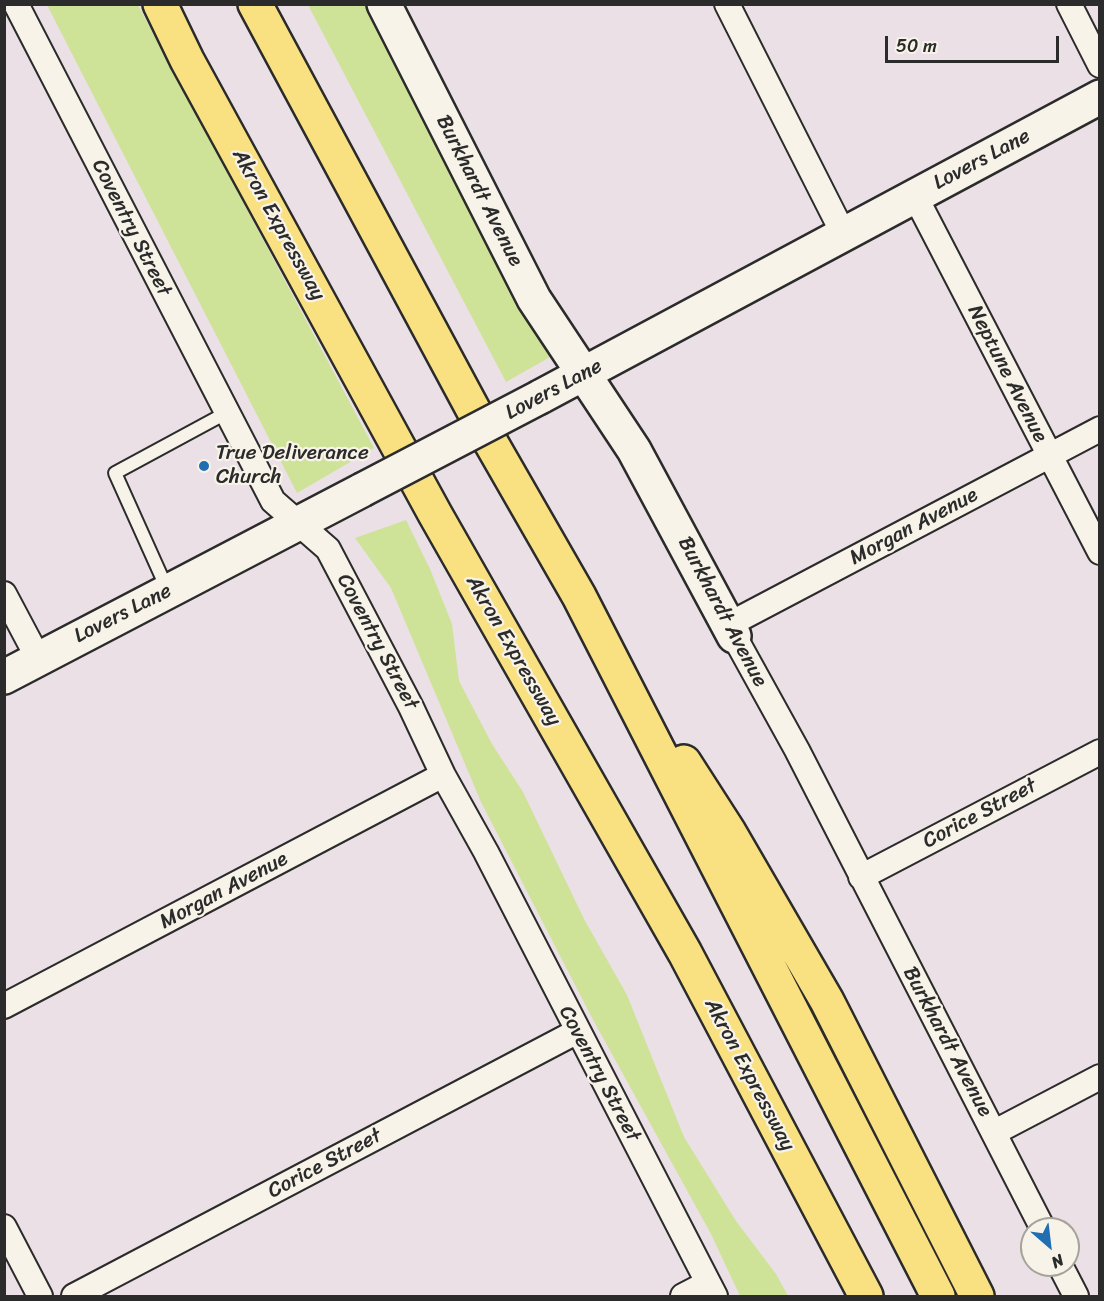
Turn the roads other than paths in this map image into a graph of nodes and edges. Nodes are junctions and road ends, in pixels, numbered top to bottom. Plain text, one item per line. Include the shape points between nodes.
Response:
1 (16, 4) edge
2 (160, 4) edge
3 (255, 4) edge
4 (384, 4) edge
5 (727, 4) edge
6 (1069, 4) edge
7 (1100, 65) edge
8 (1100, 97) edge
9 (915, 196) junction
10 (843, 233) junction
11 (582, 375) junction
12 (226, 413) junction
13 (1100, 429) edge
14 (1049, 455) junction
15 (300, 522) junction
16 (1100, 552) edge
17 (168, 591) junction
18 (4, 594) edge
19 (579, 596) junction
20 (731, 631) junction
21 (38, 658) junction
22 (4, 677) edge
23 (1100, 752) edge
24 (443, 775) junction
25 (861, 877) junction
26 (4, 1006) edge
27 (576, 1032) junction
28 (1100, 1077) edge
29 (995, 1132) junction
30 (1036, 1217) edge
31 (4, 1227) edge
32 (1066, 1277) edge
33 (712, 1290) edge
34 (40, 1296) edge
35 (74, 1296) edge
36 (683, 1296) edge
37 (866, 1296) edge
38 (938, 1296) edge
39 (977, 1296) edge
40 (1076, 1296) edge

1 - 12 street, Coventry Street
2 - 37 highway, Akron Expressway via 435,514 685,953
3 - 19 highway via 490,441
4 - 11 street, Burkhardt Avenue via 534,299
5 - 10 street
6 - 7 street
8 - 9 street, Lovers Lane
9 - 10 street, Lovers Lane
9 - 14 street, Neptune Avenue
10 - 11 street, Lovers Lane
11 - 15 street, Lovers Lane, bridge
11 - 20 street, Burkhardt Avenue via 634,450
12 - 15 street, Coventry Street via 273,501
12 - 17 lane via 115,473
13 - 14 street, Morgan Avenue
14 - 16 street, Neptune Avenue
14 - 20 street, Morgan Avenue
15 - 17 street, Lovers Lane
15 - 24 street, Coventry Street via 328,549
17 - 21 street, Lovers Lane
18 - 21 street
19 - 38 highway
19 - 39 highway via 729,832 827,1001
20 - 25 street, Burkhardt Avenue
21 - 22 street, Lovers Lane
23 - 25 street, Corice Street
24 - 26 street, Morgan Avenue
24 - 27 street, Coventry Street
25 - 29 street, Burkhardt Avenue
27 - 33 street, Coventry Street
27 - 35 street, Corice Street
28 - 29 street
29 - 30 street, Burkhardt Avenue
31 - 34 street
32 - 40 street
33 - 36 street

